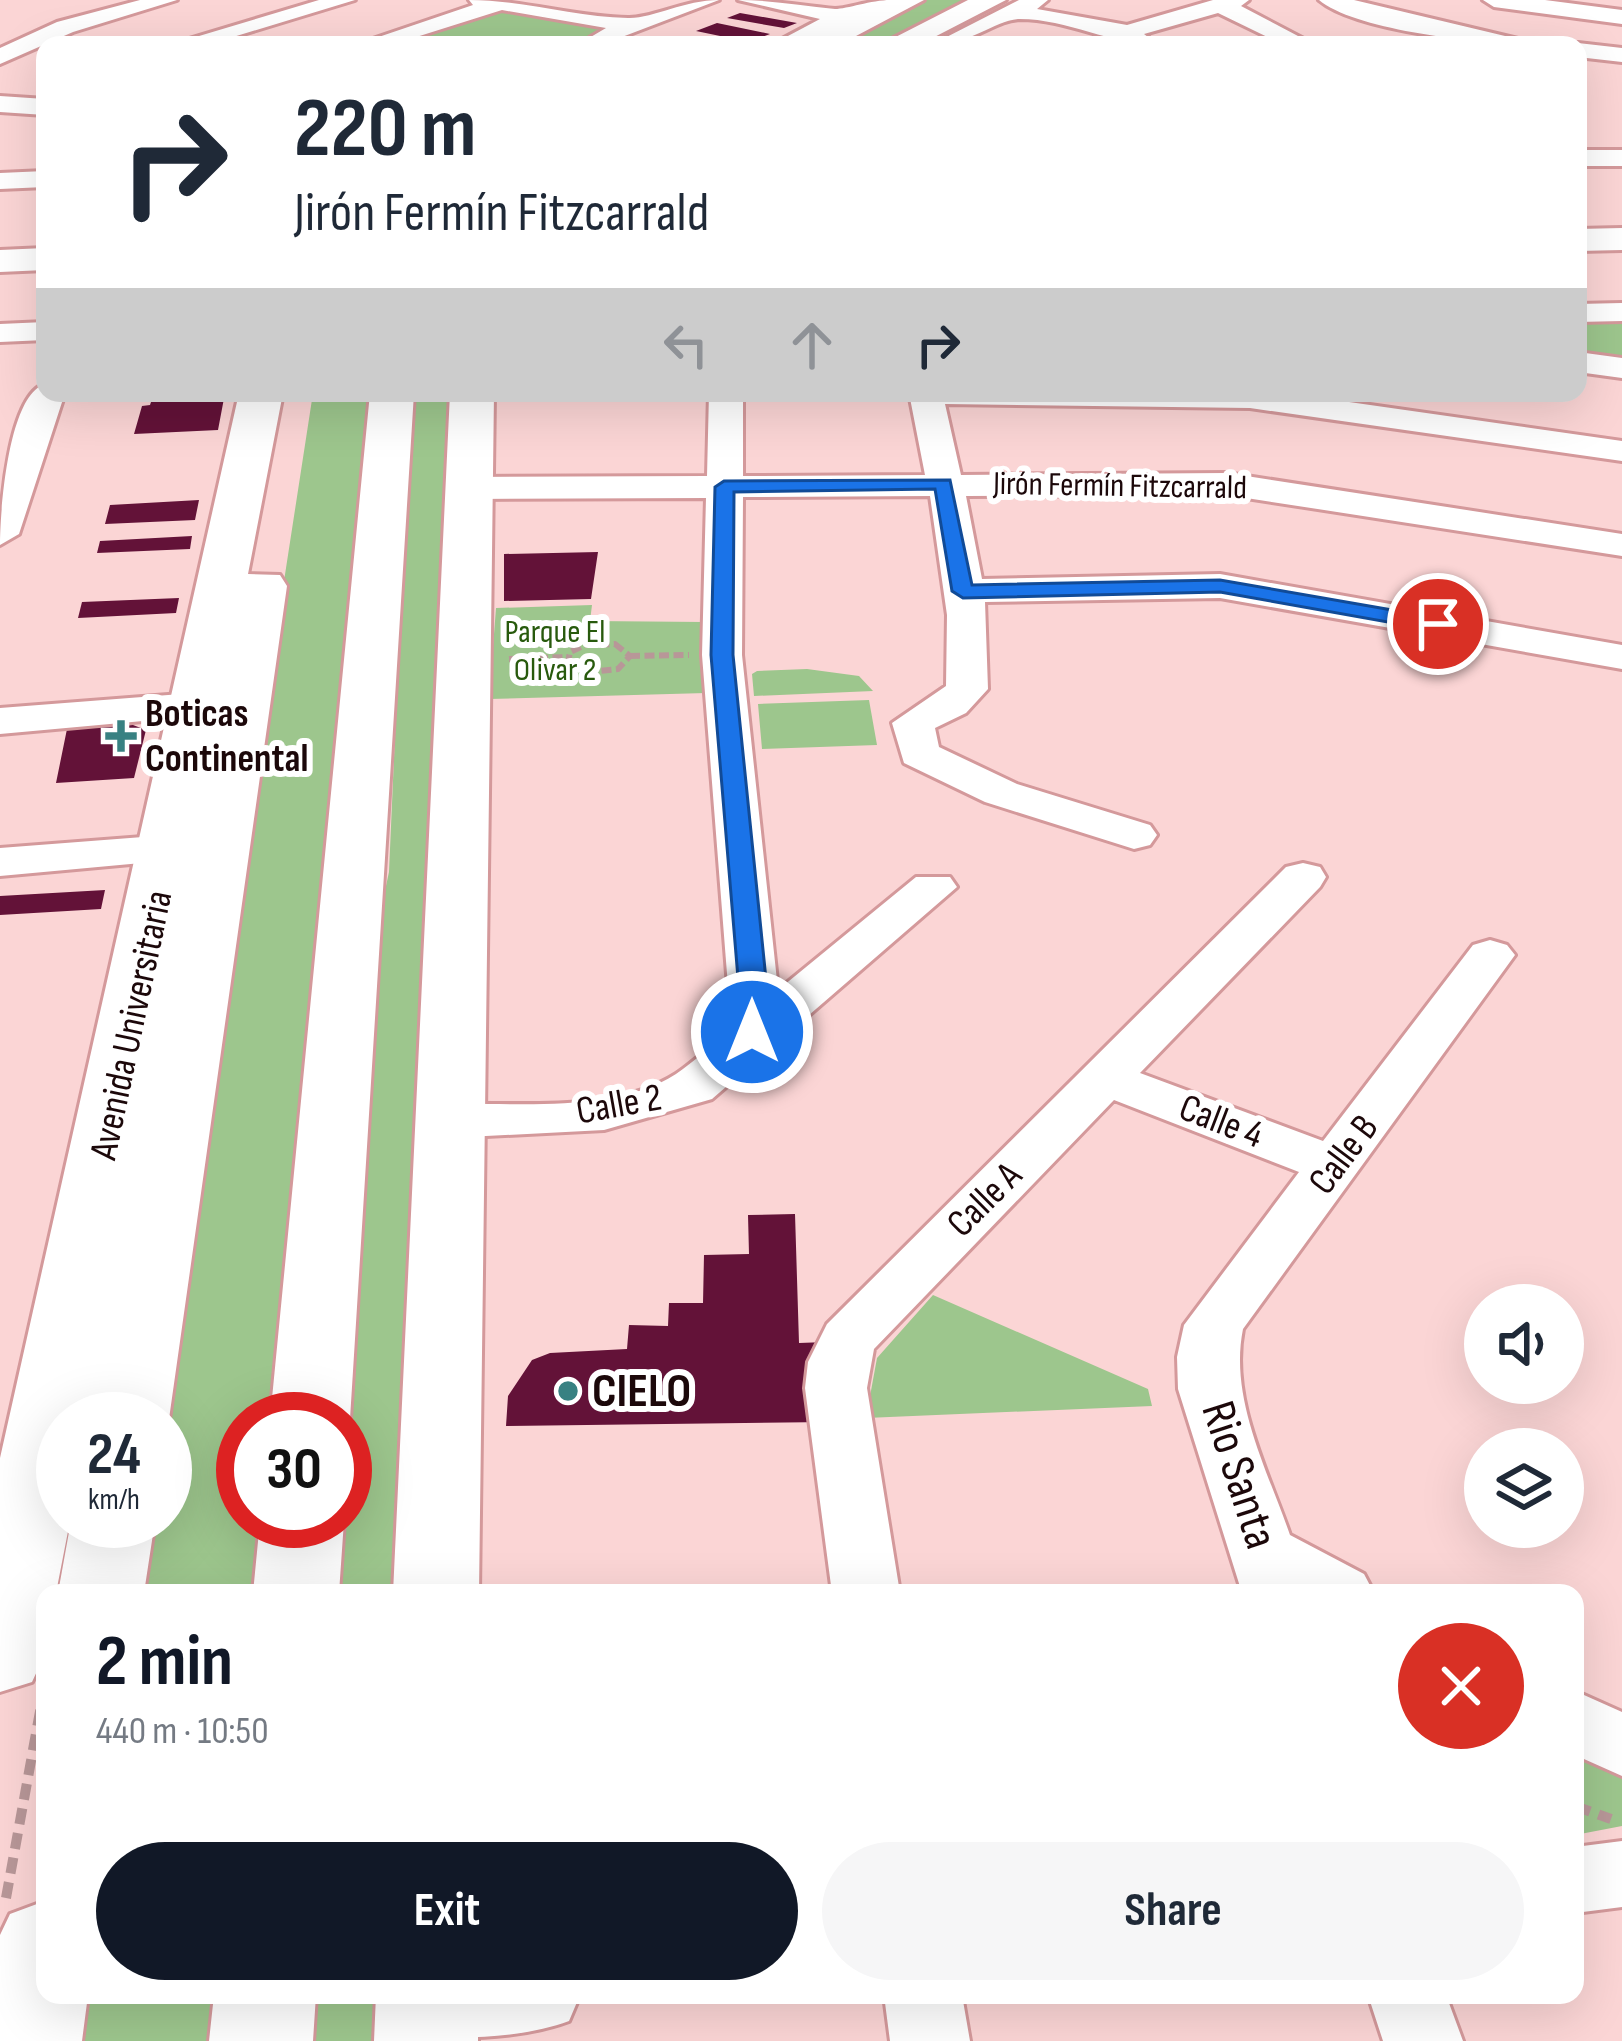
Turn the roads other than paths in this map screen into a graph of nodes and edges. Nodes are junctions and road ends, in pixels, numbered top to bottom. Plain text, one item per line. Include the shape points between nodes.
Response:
1 (166, 0) edge
2 (344, 0) edge
3 (708, 0) edge
4 (749, 0) edge
5 (880, 0) edge
6 (910, 0) edge
7 (1036, 0) edge
8 (1330, 0) edge
9 (1494, 0) edge
10 (489, 2) edge
11 (1229, 3) edge
12 (1002, 6) edge
13 (844, 17) junction
14 (1622, 17) edge
15 (632, 26) junction
16 (46, 36) edge
17 (214, 36) edge
18 (393, 36) edge
19 (606, 36) edge
20 (803, 36) edge
21 (834, 36) edge
22 (920, 36) edge
23 (957, 36) edge
24 (1118, 36) edge
25 (1155, 36) edge
26 (1287, 36) edge
27 (1477, 36) edge
28 (36, 41) edge
29 (1587, 51) edge
30 (1622, 55) edge
31 (0, 58) edge
32 (36, 61) edge
33 (0, 104) edge
34 (36, 106) edge
35 (1587, 155) edge
36 (1622, 158) edge
37 (36, 179) edge
38 (0, 181) edge
39 (1622, 219) edge
40 (1587, 220) edge
41 (36, 239) edge
42 (1622, 239) edge
43 (1587, 240) edge
44 (0, 241) edge
45 (36, 259) edge
46 (0, 261) edge
47 (1622, 312) edge
48 (1587, 313) edge
49 (36, 331) edge
50 (0, 333) edge
51 (1587, 363) edge
52 (1622, 368) edge
53 (45, 402) edge
54 (261, 402) edge
55 (290, 402) edge
56 (391, 402) edge
57 (472, 402) edge
58 (726, 402) edge
59 (928, 402) edge
60 (1278, 402) edge
61 (1622, 451) edge
62 (264, 457) junction
63 (944, 484) junction
64 (724, 487) junction
65 (470, 488) junction
66 (0, 534) edge
67 (1622, 545) edge
68 (241, 585) junction
69 (963, 591) junction
70 (1622, 657) edge
71 (194, 706) junction
72 (0, 722) edge
73 (1134, 836) dead end
74 (169, 849) junction
75 (0, 862) edge
76 (1303, 877) dead end
77 (933, 887) dead end
78 (1490, 955) dead end
79 (752, 1032) junction
80 (1105, 1078) junction
81 (447, 1121) junction
82 (1337, 1166) junction
83 (1207, 1357) joint
84 (133, 1392) edge
85 (312, 1392) edge
86 (108, 1548) edge
87 (300, 1548) edge
88 (1270, 1572) edge
89 (102, 1584) edge
90 (297, 1584) edge
91 (436, 1584) edge
92 (865, 1584) edge
93 (1310, 1584) edge
94 (0, 1656) edge
95 (1584, 1725) edge
96 (1622, 1746) edge
97 (25, 1927) edge
98 (264, 2004) edge
99 (487, 2004) edge
100 (924, 2004) edge
101 (1410, 2004) edge
102 (427, 2014) edge
103 (30, 2041) edge
104 (261, 2041) edge
105 (930, 2041) edge
106 (1423, 2041) edge

1 - 16 street
2 - 17 street
3 - 15 street
4 - 13 street
5 - 13 street
6 - 21 main road
7 - 12 street
8 - 27 street
9 - 14 street
10 - 15 street
10 - 18 street
11 - 25 street
11 - 26 street
12 - 22 main road
12 - 23 street
12 - 24 street
13 - 20 street
15 - 19 street
28 - 31 street
29 - 30 street
31 - 32 street
33 - 34 street
35 - 36 street
37 - 38 street
39 - 40 main road
41 - 44 main road
42 - 43 main road
45 - 46 main road
47 - 48 street
49 - 50 street
51 - 52 street
53 - 66 street
54 - 62 main road, Avenida Universitaria
55 - 62 main road, Avenida Universitaria
56 - 85 main road
57 - 65 main road
58 - 64 street
59 - 63 street
60 - 61 street
62 - 68 main road, Avenida Universitaria
63 - 64 street, Jirón Fermín Fitzcarrald
63 - 67 street, Jirón Fermín Fitzcarrald via 1227,484
63 - 69 street
64 - 65 street, Jirón Fermín Fitzcarrald
64 - 79 street via 722,655
65 - 81 main road
68 - 71 main road, Avenida Universitaria
68 - 84 main road, Avenida Universitaria
69 - 70 street via 1220,586
69 - 73 street via 968,689 913,723 919,754 1001,793
71 - 72 street
71 - 74 main road, Avenida Universitaria
74 - 75 street
74 - 94 main road, Avenida Universitaria
76 - 80 street, Calle A
77 - 79 street, Calle 2
78 - 82 street, Calle B
79 - 81 street, Calle 2 via 693,1087 641,1109
80 - 82 street, Calle 4
80 - 92 street, Calle A via 848,1339 836,1388
81 - 91 main road
82 - 83 street, Calle B via 1214,1325
83 - 88 street, Rio Santa via 1209,1389
86 - 89 main road
87 - 90 main road
88 - 93 street
95 - 96 street
97 - 103 main road
98 - 104 main road
99 - 102 street
100 - 105 street
101 - 106 street

